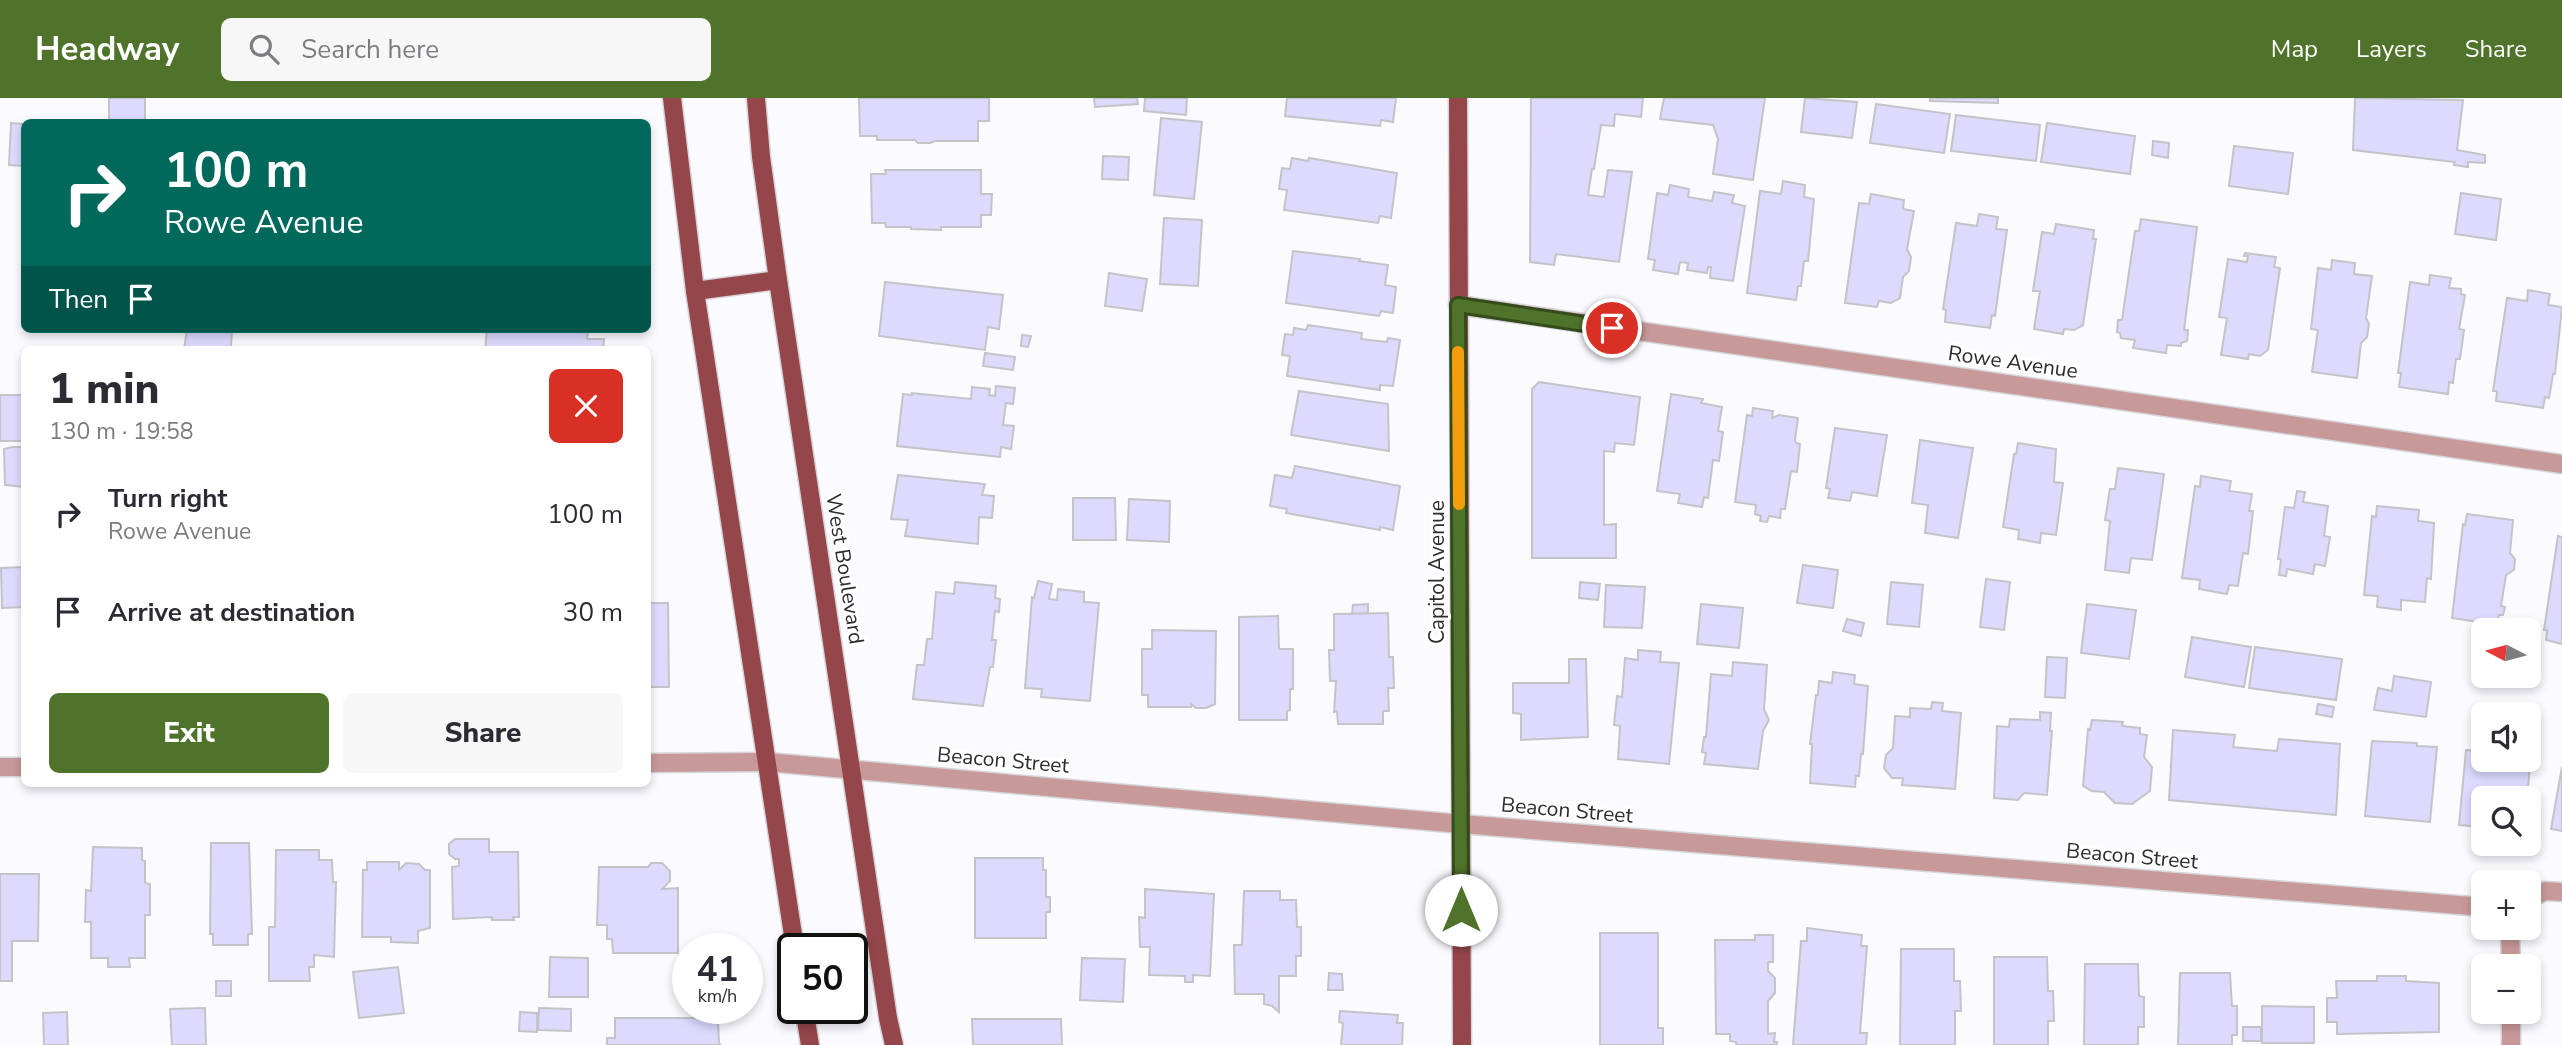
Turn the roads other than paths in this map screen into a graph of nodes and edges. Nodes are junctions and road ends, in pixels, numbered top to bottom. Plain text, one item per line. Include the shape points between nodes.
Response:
1 (672, 98) edge
2 (756, 98) edge
3 (1458, 98) edge
4 (778, 280) junction
5 (695, 290) junction
6 (1458, 305) junction
7 (2562, 464) edge
8 (766, 762) junction
9 (651, 763) edge
10 (0, 767) edge
11 (21, 767) edge
12 (852, 770) junction
13 (1461, 824) junction
14 (2562, 892) edge
15 (2541, 893) edge
16 (2471, 906) edge
17 (793, 933) edge
18 (807, 1024) edge
19 (2511, 1024) edge
20 (810, 1045) edge
21 (894, 1045) edge
22 (1462, 1045) edge
23 (2511, 1045) edge

1 - 5 main road
2 - 4 main road, West Boulevard
3 - 6 main road, Capitol Avenue
4 - 5 main road
4 - 12 main road, West Boulevard
5 - 8 main road
6 - 7 street, Rowe Avenue
6 - 13 main road, Capitol Avenue
8 - 9 street, Beacon Street
8 - 12 street, Beacon Street
8 - 17 main road
10 - 11 street
12 - 13 street, Beacon Street
12 - 21 main road, West Boulevard
13 - 16 street, Beacon Street
13 - 22 main road, Capitol Avenue
14 - 15 street
18 - 20 main road
19 - 23 street

